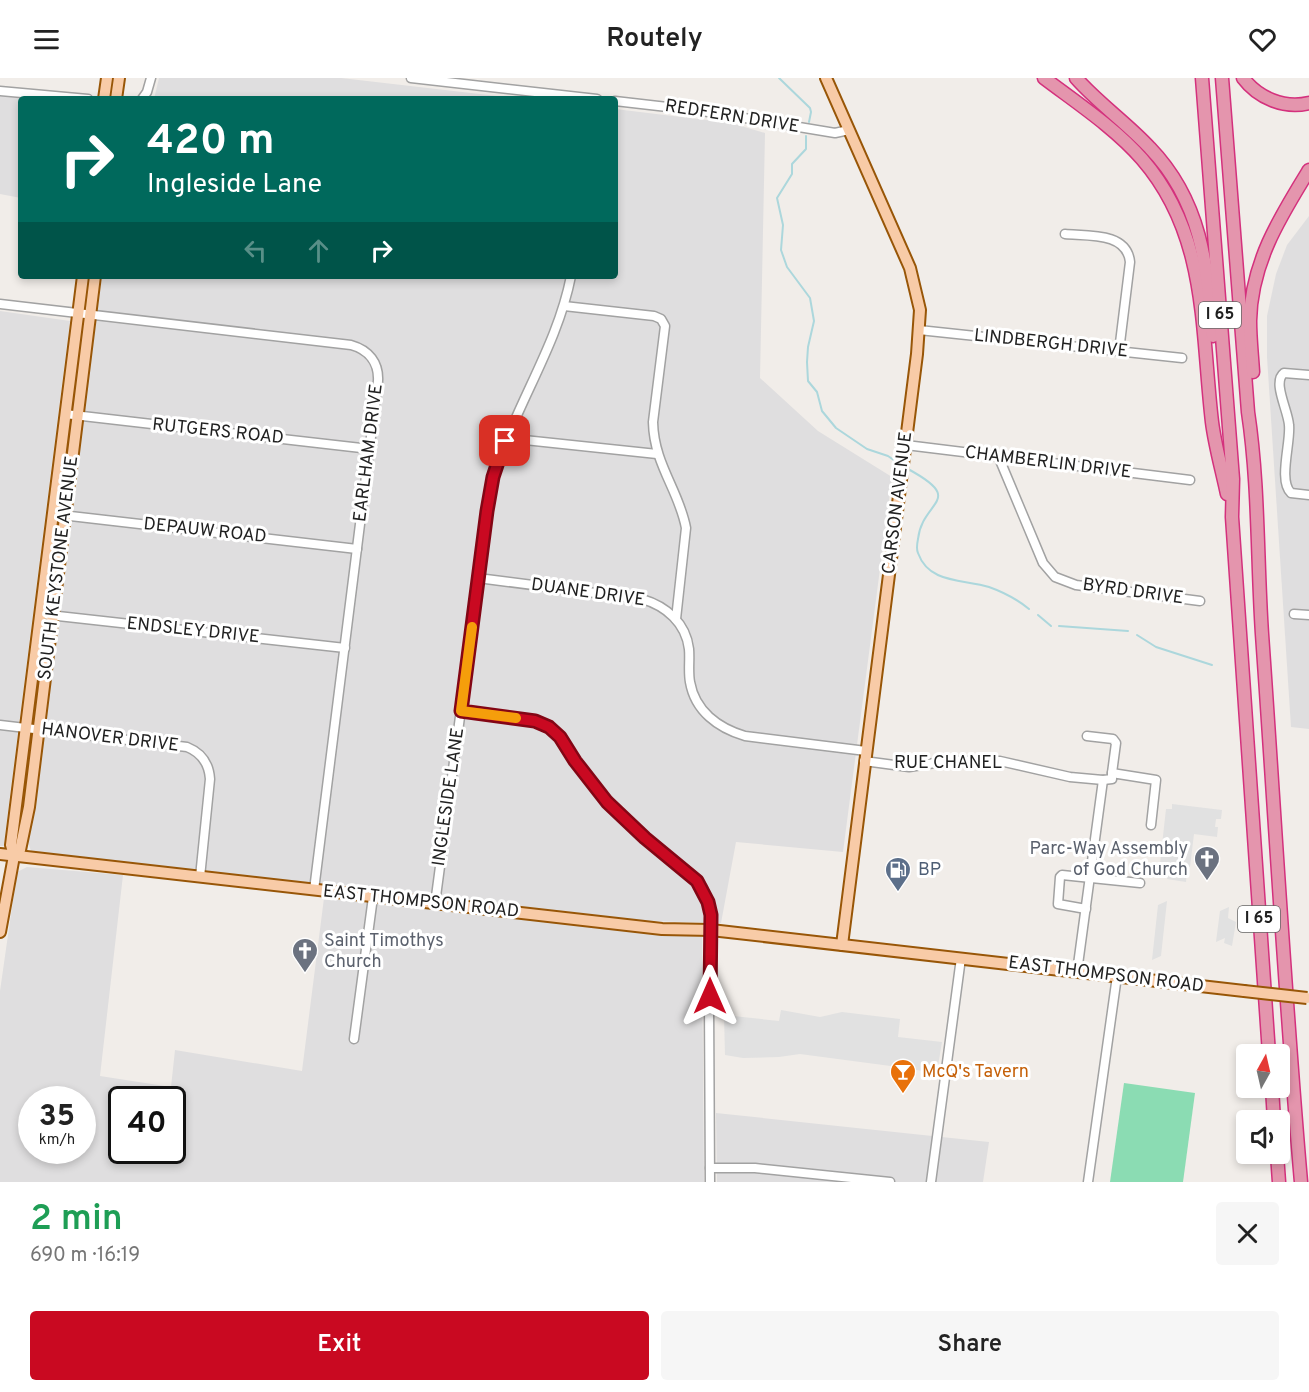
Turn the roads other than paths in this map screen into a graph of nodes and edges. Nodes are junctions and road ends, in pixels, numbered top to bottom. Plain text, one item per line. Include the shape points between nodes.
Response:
1 (107, 78) edge
2 (119, 78) edge
3 (151, 78) edge
4 (411, 78) edge
5 (826, 78) edge
6 (1044, 78) edge
7 (1076, 78) edge
8 (1202, 78) edge
9 (1222, 78) edge
10 (1243, 78) edge
11 (1, 91) edge
12 (55, 96) edge
13 (104, 96) edge
14 (116, 96) edge
15 (144, 96) edge
16 (569, 96) edge
17 (0, 101) edge
18 (618, 101) edge
19 (1309, 103) edge
20 (849, 130) junction
21 (1309, 170) edge
22 (1309, 181) edge
23 (1280, 218) junction
24 (1065, 234) dead end
25 (83, 279) edge
26 (95, 279) edge
27 (570, 279) edge
28 (0, 304) edge
29 (564, 306) junction
30 (78, 315) junction
31 (90, 316) junction
32 (919, 330) junction
33 (1119, 351) junction
34 (1182, 358) dead end
35 (1309, 375) edge
36 (65, 414) junction
37 (77, 416) junction
38 (506, 438) junction
39 (1253, 442) junction
40 (906, 445) junction
41 (370, 449) junction
42 (657, 454) junction
43 (999, 458) junction
44 (1221, 464) junction
45 (1190, 480) dead end
46 (1309, 495) edge
47 (53, 514) junction
48 (65, 516) junction
49 (1232, 517) junction
50 (357, 549) junction
51 (478, 578) junction
52 (1200, 601) dead end
53 (40, 614) junction
54 (1294, 614) dead end
55 (53, 615) junction
56 (1309, 615) edge
57 (676, 619) junction
58 (345, 648) junction
59 (461, 711) junction
60 (0, 725) edge
61 (26, 728) junction
62 (38, 730) junction
63 (1087, 736) dead end
64 (865, 756) junction
65 (1112, 773) junction
66 (1103, 780) junction
67 (1151, 825) dead end
68 (0, 854) edge
69 (14, 856) junction
70 (200, 877) junction
71 (1090, 877) junction
72 (1140, 884) dead end
73 (314, 890) junction
74 (374, 897) junction
75 (435, 904) junction
76 (1086, 909) junction
77 (711, 930) junction
78 (0, 932) edge
79 (842, 945) junction
80 (961, 958) junction
81 (1077, 972) junction
82 (1117, 976) junction
83 (1308, 998) edge
84 (354, 1039) dead end
85 (1268, 1044) edge
86 (1278, 1164) edge
87 (710, 1168) junction
88 (710, 1182) edge
89 (890, 1182) edge
90 (931, 1182) edge
91 (1088, 1182) edge
92 (1280, 1182) edge
93 (1300, 1182) edge

1 - 13 main road
2 - 14 main road
3 - 15 street
4 - 16 street
5 - 20 main road, CARSON AVENUE
6 - 44 highway via 1135,152 1156,177 1178,216 1191,247 1197,278 1212,424
7 - 44 highway via 1151,148 1189,205 1207,270
8 - 49 highway, I 65 via 1233,479
9 - 39 highway, I 65
10 - 19 highway via 1258,93 1274,101
11 - 12 street
11 - 17 street
18 - 20 street, REDFERN DRIVE via 835,133
20 - 32 main road, CARSON AVENUE via 910,268 920,310
21 - 23 highway
22 - 23 highway
23 - 39 highway via 1262,256 1252,297 1256,411
24 - 33 street via 1117,241 1127,251 1130,262
25 - 30 main road, SOUTH KEYSTONE AVENUE
26 - 31 main road, SOUTH KEYSTONE AVENUE
27 - 29 street, INGLESIDE LANE
28 - 30 street, EARLHAM DRIVE
29 - 38 street, INGLESIDE LANE via 549,349
29 - 42 street via 654,316 662,321 665,330 653,422
30 - 31 street, EARLHAM DRIVE
30 - 36 main road, SOUTH KEYSTONE AVENUE
31 - 37 main road, SOUTH KEYSTONE AVENUE
31 - 41 street, EARLHAM DRIVE via 360,348 372,358 378,375
32 - 33 street, LINDBERGH DRIVE
32 - 40 main road, CARSON AVENUE
33 - 34 street, LINDBERGH DRIVE
35 - 46 street via 1288,373 1279,379 1290,426 1285,475 1288,490
36 - 37 street, RUTGERS ROAD
36 - 47 main road, SOUTH KEYSTONE AVENUE
37 - 41 street, RUTGERS ROAD
37 - 48 main road, SOUTH KEYSTONE AVENUE
38 - 42 street
38 - 51 street, INGLESIDE LANE via 490,492
39 - 93 highway, I 65 via 1281,935
40 - 43 street, CHAMBERLIN DRIVE
40 - 64 main road, CARSON AVENUE
41 - 50 street, EARLHAM DRIVE
42 - 57 street via 686,528
43 - 45 street, CHAMBERLIN DRIVE
43 - 52 street, BYRD DRIVE via 1043,563 1056,577 1076,585
44 - 49 highway
47 - 48 street, DEPAUW ROAD
47 - 53 main road, SOUTH KEYSTONE AVENUE
48 - 50 street, DEPAUW ROAD
48 - 55 main road, SOUTH KEYSTONE AVENUE
49 - 85 highway, I 65
50 - 58 street, EARLHAM DRIVE
51 - 57 street, DUANE DRIVE via 642,599 662,607
51 - 59 street, INGLESIDE LANE
53 - 55 street, ENDSLEY DRIVE
53 - 61 main road, SOUTH KEYSTONE AVENUE
54 - 56 street
55 - 58 street, ENDSLEY DRIVE
55 - 62 main road, SOUTH KEYSTONE AVENUE
57 - 64 street via 688,644 688,675 693,693 705,714 717,724 745,736
58 - 73 street, EARLHAM DRIVE
59 - 75 street, INGLESIDE LANE
59 - 77 street via 535,721 556,733 607,802 697,881 708,902
60 - 61 street, HANOVER DRIVE
61 - 62 street, HANOVER DRIVE
61 - 69 main road, SOUTH KEYSTONE AVENUE via 11,845
62 - 69 main road, SOUTH KEYSTONE AVENUE via 24,834
62 - 70 street, HANOVER DRIVE via 187,747 201,756 207,763 210,779
63 - 65 street via 1116,742
64 - 66 street, RUE CHANEL via 909,766 1000,761 1070,777
64 - 79 main road, CARSON AVENUE
65 - 66 street via 1112,779
65 - 67 street via 1156,780
66 - 71 street
68 - 69 main road, EAST THOMPSON ROAD
69 - 70 main road, EAST THOMPSON ROAD
69 - 78 main road, SOUTH KEYSTONE AVENUE
70 - 73 main road, EAST THOMPSON ROAD
71 - 72 street
71 - 76 street
71 - 76 street via 1062,874 1057,901 1061,906
73 - 74 main road, EAST THOMPSON ROAD
74 - 75 main road, EAST THOMPSON ROAD
74 - 84 street
75 - 77 main road, EAST THOMPSON ROAD via 662,929
76 - 81 street
77 - 79 main road, EAST THOMPSON ROAD
77 - 87 street
79 - 80 main road, EAST THOMPSON ROAD
80 - 81 main road, EAST THOMPSON ROAD
80 - 90 street
81 - 82 main road, EAST THOMPSON ROAD
82 - 83 main road, EAST THOMPSON ROAD, bridge
82 - 91 street
86 - 92 highway
87 - 88 street
87 - 89 street via 755,1168

